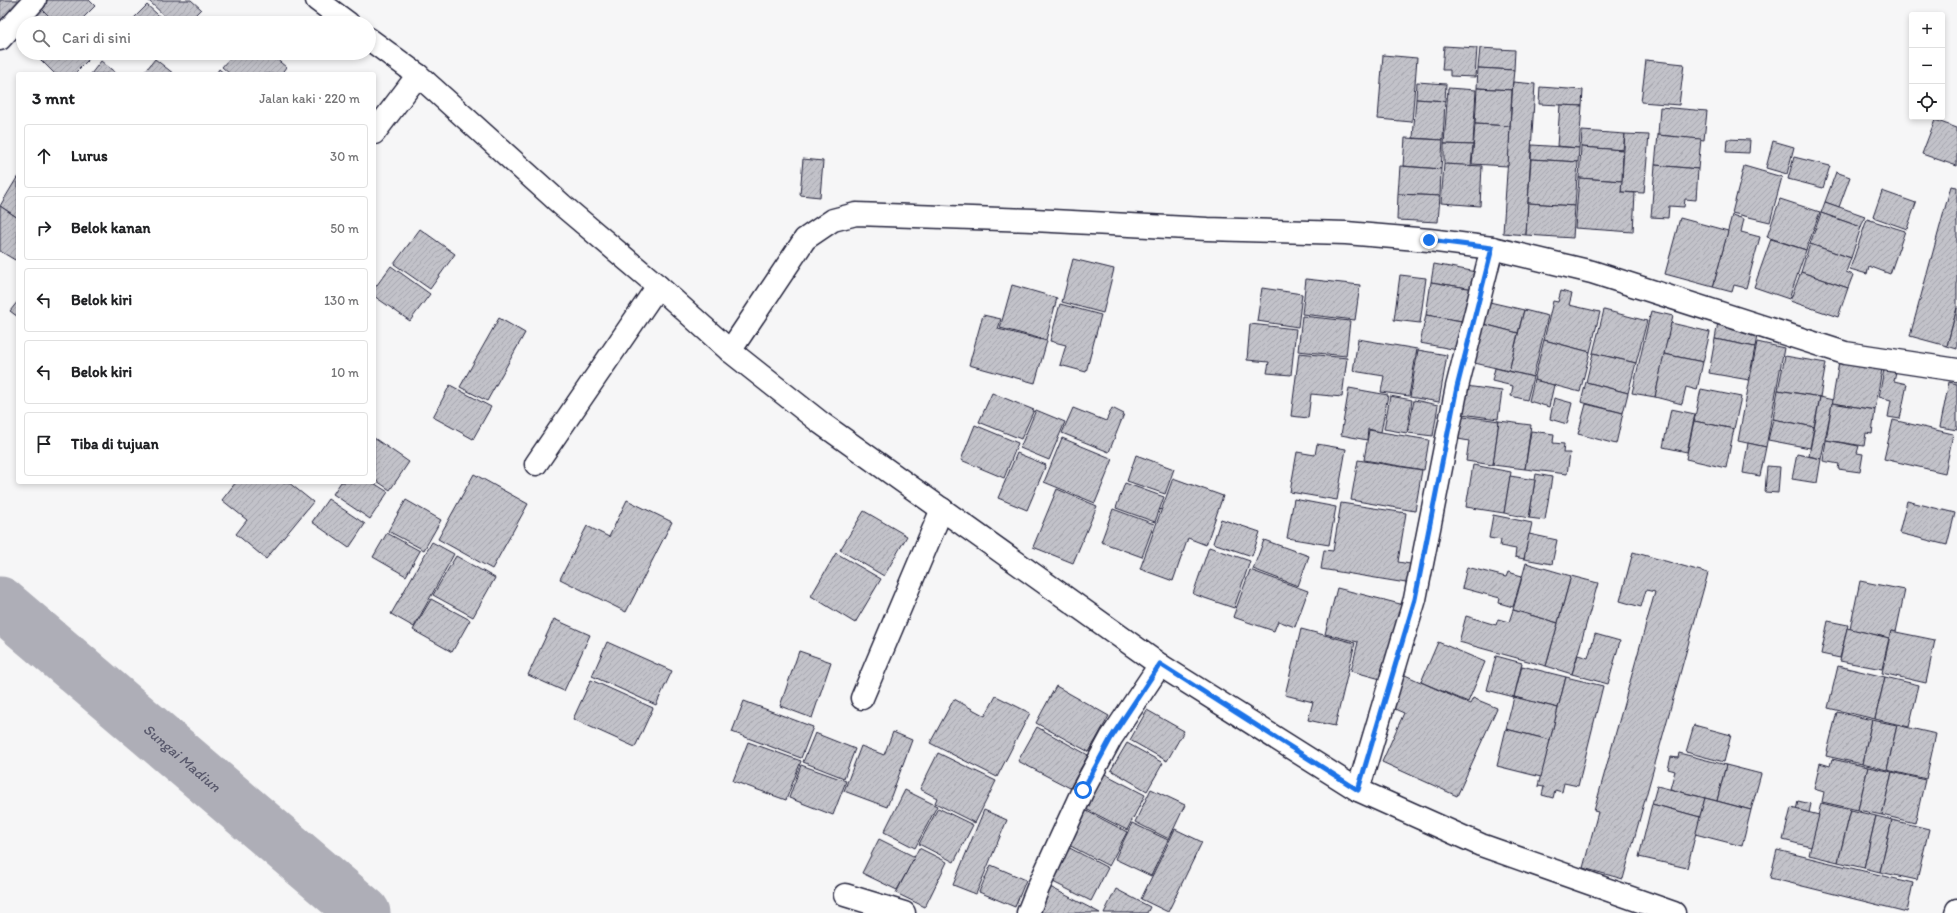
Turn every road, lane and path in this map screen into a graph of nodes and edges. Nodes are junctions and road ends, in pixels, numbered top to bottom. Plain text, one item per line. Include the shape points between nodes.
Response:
1 (35, 0) edge
2 (317, 0) edge
3 (21, 16) edge
4 (339, 16) edge
5 (16, 21) edge
6 (0, 39) edge
7 (376, 44) edge
8 (418, 75) junction
9 (376, 131) edge
10 (1492, 248) junction
11 (658, 286) junction
12 (730, 351) junction
13 (1957, 370) edge
14 (536, 464) dead end
15 (942, 509) junction
16 (1160, 664) junction
17 (862, 698) dead end
18 (1358, 790) junction
19 (845, 895) dead end
20 (904, 913) edge
21 (1028, 913) edge
22 (1674, 913) edge

1 - 3 street
2 - 4 street
5 - 6 street
7 - 8 street
8 - 9 street
8 - 11 street via 562,205
10 - 12 street via 1346,233 856,214 833,220 805,239
10 - 13 street via 1592,272 1845,353
10 - 18 street via 1457,387 1415,599
11 - 12 street
11 - 14 street
12 - 15 street via 821,423
15 - 16 street
15 - 17 street
16 - 18 street
16 - 21 street via 1111,738 1083,790
18 - 22 street via 1482,845
19 - 20 street

